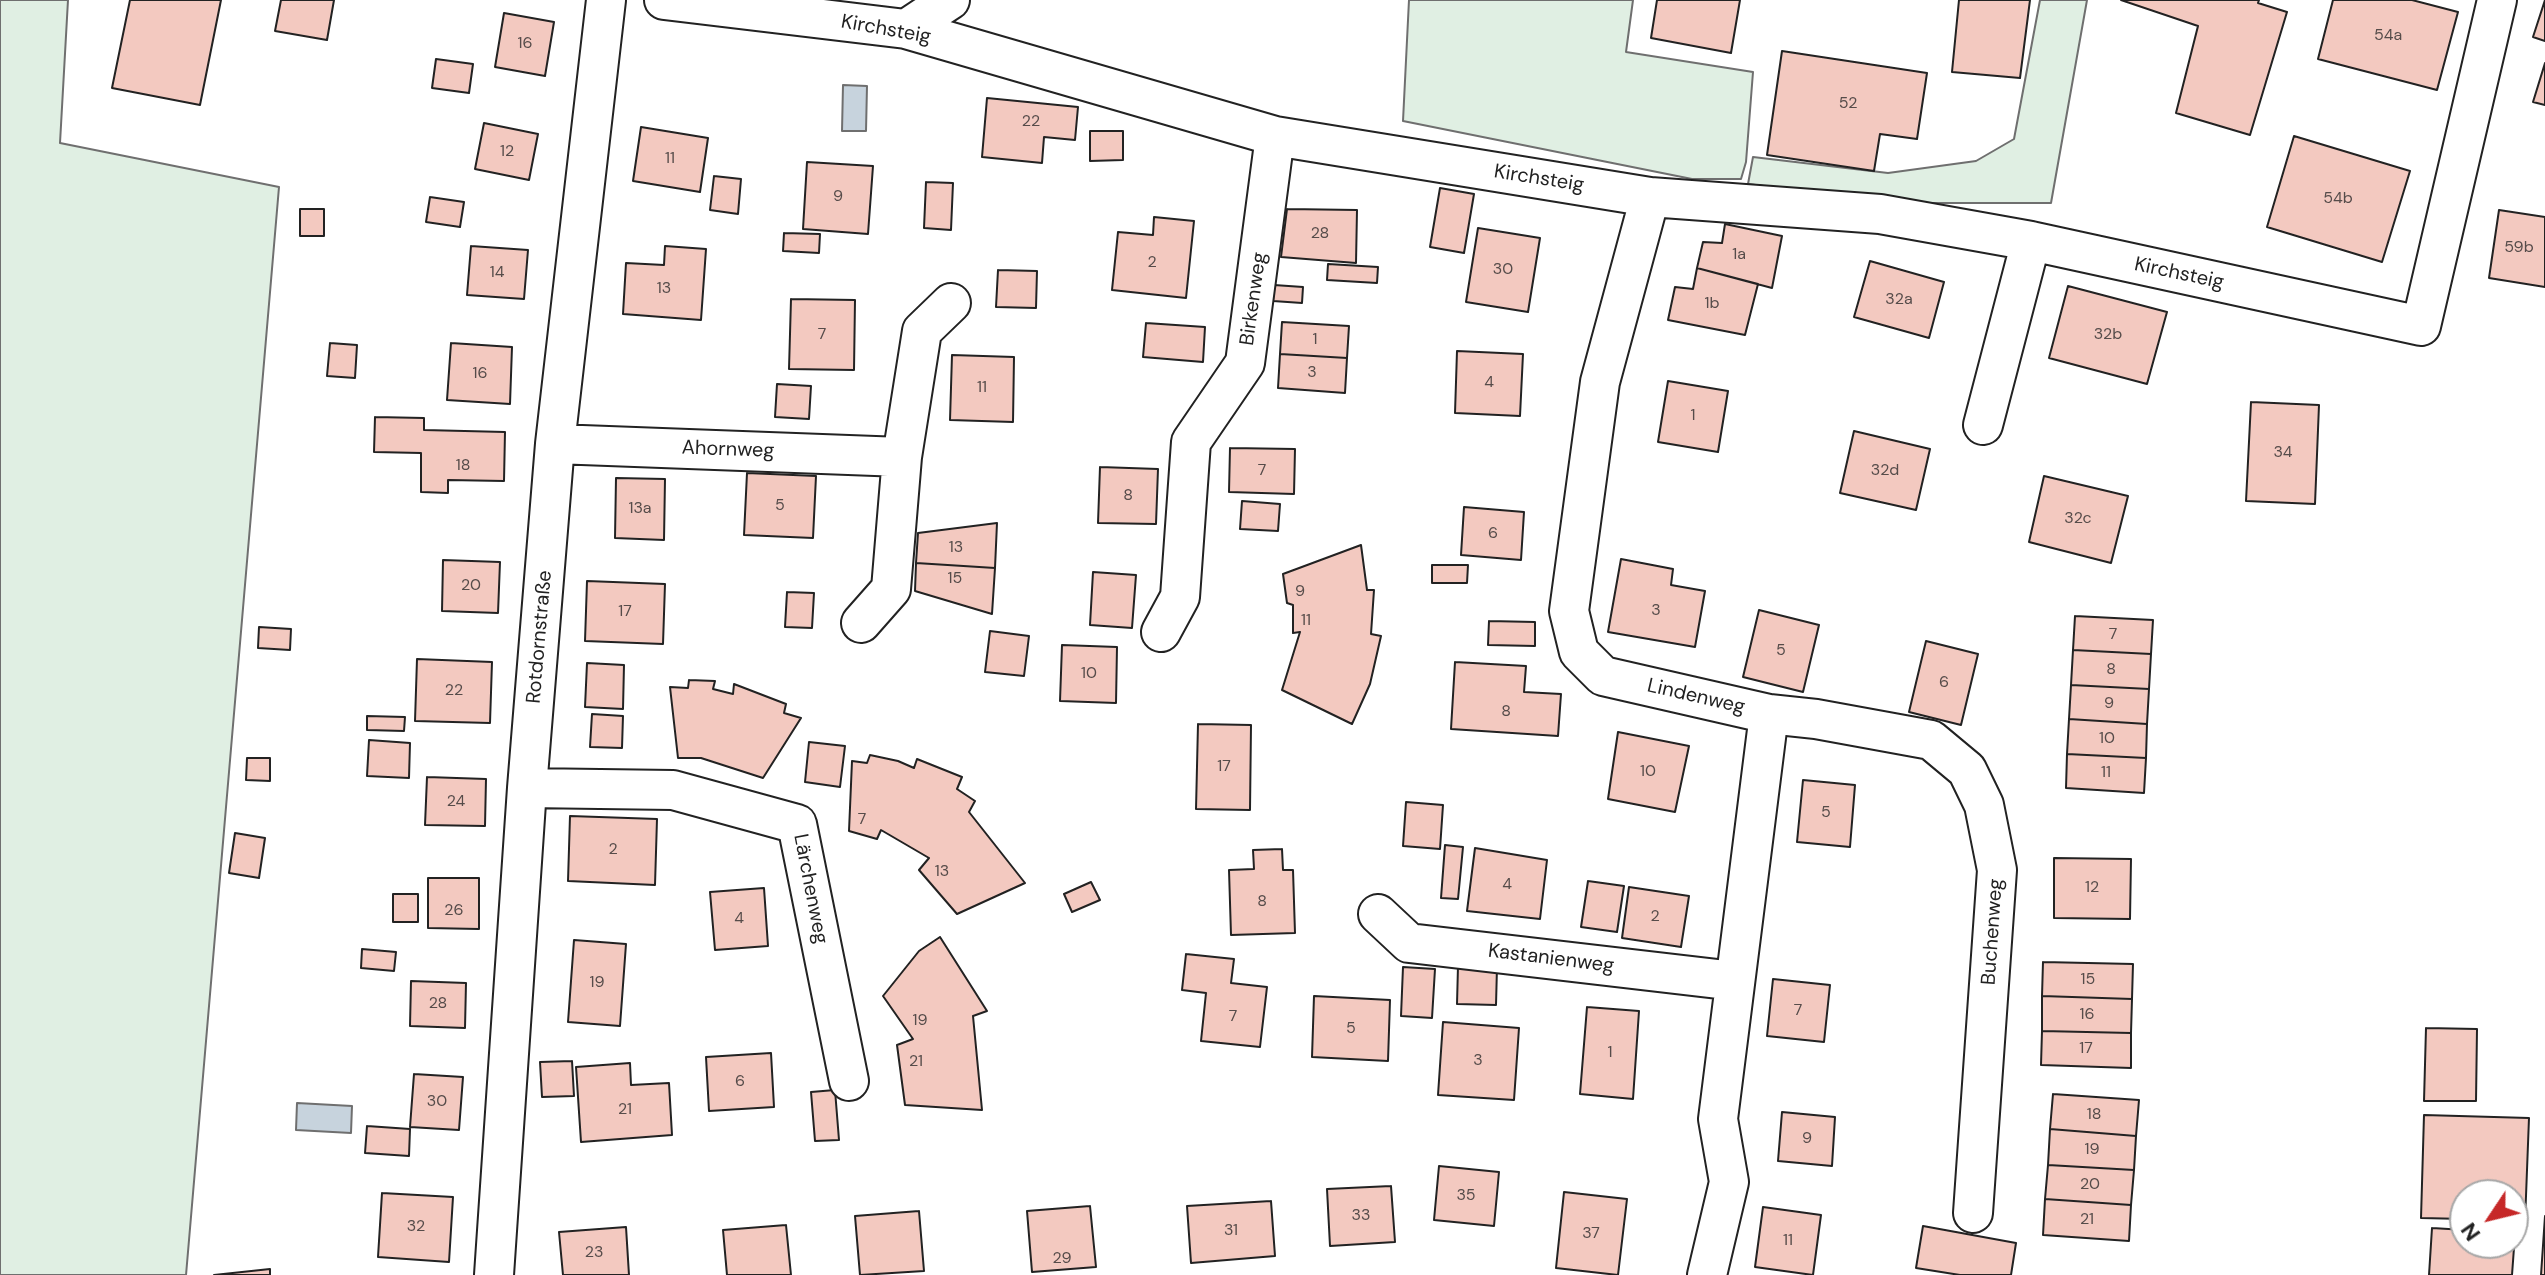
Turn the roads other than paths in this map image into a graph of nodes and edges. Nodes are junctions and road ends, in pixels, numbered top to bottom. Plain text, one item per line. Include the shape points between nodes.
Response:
1 (606, 0) edge
2 (664, 0) edge
3 (950, 0) edge
4 (2497, 0) edge
5 (906, 29) junction
6 (1275, 136) junction
7 (1650, 197) junction
8 (2031, 241) junction
9 (951, 303) dead end
10 (1983, 425) dead end
11 (555, 444) junction
12 (902, 457) junction
13 (861, 623) dead end
14 (1161, 632) dead end
15 (1769, 714) junction
16 (527, 788) junction
17 (1378, 914) dead end
18 (1735, 981) junction
19 (849, 1081) dead end
20 (1973, 1213) dead end
21 (494, 1275) edge
22 (1707, 1275) edge

1 - 11 street, Rotdornstraße
2 - 5 street, Kirchsteig
3 - 5 street
4 - 8 street, Kirchsteig via 2421,326
5 - 6 street, Kirchsteig
6 - 7 street, Kirchsteig
6 - 14 street, Birkenweg via 1245,363 1191,442 1180,597
7 - 8 street, Kirchsteig via 1880,214
7 - 15 street, Lindenweg via 1600,382 1569,611 1579,652 1603,676
8 - 10 street
9 - 12 street via 922,331
11 - 12 street, Ahornweg
11 - 16 street, Rotdornstraße
12 - 13 street via 891,589
15 - 18 street, Lindenweg
15 - 20 street, Buchenweg via 1931,740 1967,770 1984,805 1997,870
16 - 19 street, Lärchenweg via 673,790 797,824
16 - 21 street, Rotdornstraße
17 - 18 street, Kastanienweg via 1409,943
18 - 22 street, Lindenweg via 1718,1119 1729,1182

